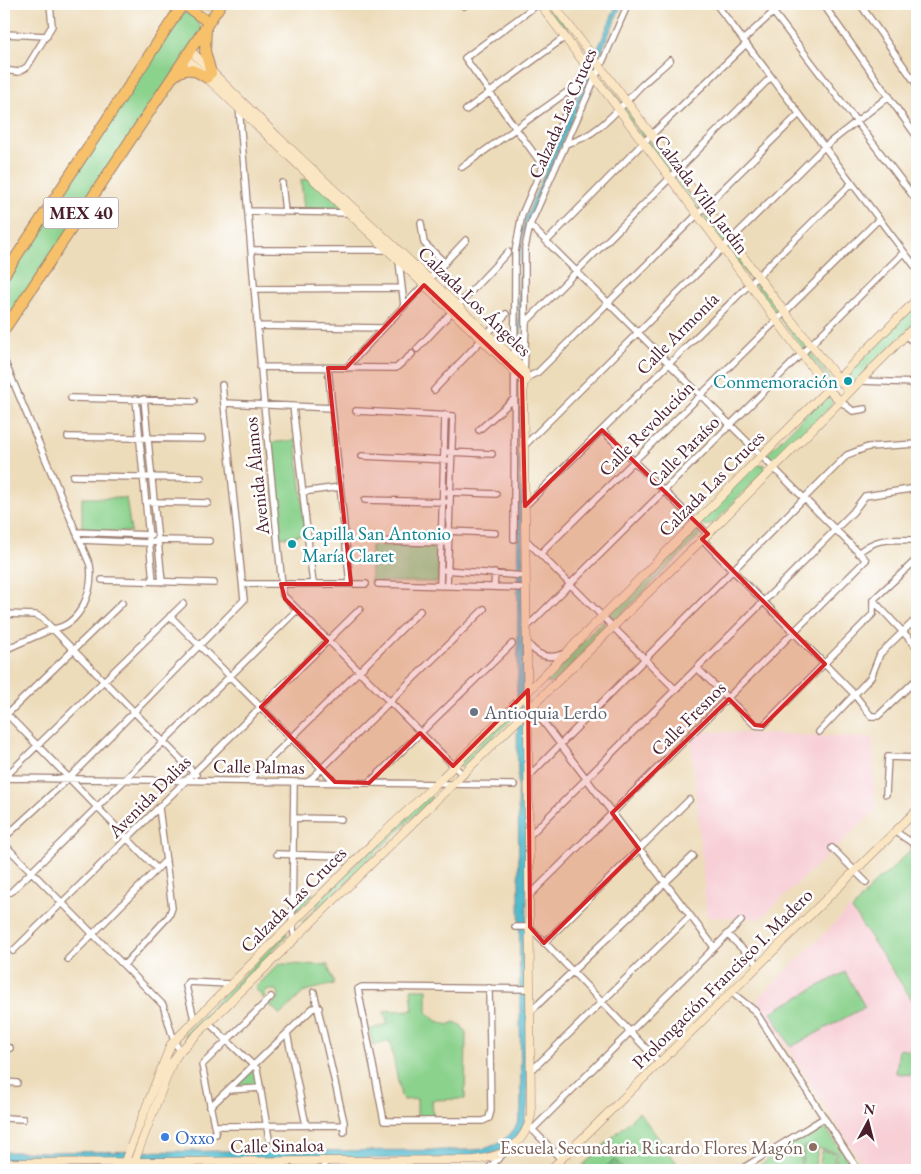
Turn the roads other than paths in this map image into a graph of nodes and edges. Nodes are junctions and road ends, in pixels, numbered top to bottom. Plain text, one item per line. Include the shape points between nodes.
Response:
1 (50, 4) edge
2 (183, 4) edge
3 (221, 4) edge
4 (539, 4) edge
5 (553, 4) edge
6 (628, 4) edge
7 (716, 4) edge
8 (782, 4) edge
9 (824, 4) edge
10 (860, 4) edge
11 (770, 5) edge
12 (774, 13) junction
13 (208, 22) junction
14 (4, 34) edge
15 (47, 36) junction
16 (565, 37) junction
17 (745, 42) junction
18 (187, 54) junction
19 (591, 54) junction
20 (670, 60) dead end
21 (586, 65) junction
22 (601, 67) junction
23 (5, 72) edge
24 (209, 76) junction
25 (771, 77) junction
26 (170, 78) junction
27 (595, 78) junction
28 (577, 85) junction
29 (917, 85) edge
30 (489, 94) junction
31 (888, 96) junction
32 (240, 100) junction
33 (627, 102) junction
34 (239, 110) junction
35 (466, 110) dead end
36 (620, 110) junction
37 (800, 114) junction
38 (856, 121) junction
39 (515, 129) junction
40 (652, 135) junction
41 (917, 137) edge
42 (275, 139) junction
43 (644, 142) junction
44 (565, 144) junction
45 (824, 147) junction
46 (543, 166) junction
47 (462, 167) dead end
48 (679, 171) junction
49 (316, 178) junction
50 (671, 179) junction
51 (282, 183) dead end
52 (852, 183) junction
53 (917, 201) edge
54 (705, 206) junction
55 (249, 211) junction
56 (285, 212) junction
57 (359, 212) junction
58 (348, 213) junction
59 (697, 214) junction
60 (879, 218) junction
61 (421, 223) dead end
62 (530, 225) junction
63 (466, 240) dead end
64 (547, 241) junction
65 (731, 241) junction
66 (723, 249) junction
67 (251, 250) junction
68 (387, 250) junction
69 (399, 250) junction
70 (508, 252) dead end
71 (904, 252) junction
72 (400, 261) junction
73 (445, 263) junction
74 (917, 269) edge
75 (577, 271) junction
76 (4, 275) edge
77 (757, 275) junction
78 (427, 282) junction
79 (749, 283) junction
80 (254, 288) junction
81 (402, 288) junction
82 (917, 299) edge
83 (608, 302) junction
84 (404, 306) junction
85 (455, 308) junction
86 (784, 311) junction
87 (506, 314) dead end
88 (776, 319) junction
89 (917, 324) edge
90 (257, 326) junction
91 (525, 326) junction
92 (383, 328) junction
93 (4, 330) edge
94 (638, 333) junction
95 (906, 335) junction
96 (484, 336) junction
97 (811, 345) junction
98 (917, 346) edge
99 (802, 354) junction
100 (514, 359) junction
101 (4, 360) edge
102 (669, 363) junction
103 (260, 366) junction
104 (328, 368) junction
105 (346, 368) junction
106 (521, 375) junction
107 (837, 379) junction
108 (861, 381) junction
109 (916, 383) edge
110 (222, 385) dead end
111 (828, 388) junction
112 (434, 390) dead end
113 (849, 392) junction
114 (700, 395) junction
115 (71, 398) dead end
116 (136, 399) junction
117 (144, 399) junction
118 (514, 399) junction
119 (194, 400) dead end
120 (840, 401) junction
121 (224, 403) junction
122 (264, 405) junction
123 (293, 406) junction
124 (917, 407) edge
125 (332, 408) junction
126 (865, 409) dead end
127 (356, 411) dead end
128 (445, 415) junction
129 (730, 425) junction
130 (479, 430) dead end
131 (602, 430) junction
132 (68, 437) dead end
133 (140, 438) junction
134 (147, 438) junction
135 (202, 439) dead end
136 (917, 444) edge
137 (525, 445) junction
138 (444, 452) junction
139 (452, 452) junction
140 (492, 454) dead end
141 (362, 456) dead end
142 (761, 456) junction
143 (444, 459) junction
144 (451, 460) junction
145 (634, 461) junction
146 (773, 468) junction
147 (73, 476) dead end
148 (143, 477) junction
149 (151, 478) junction
150 (201, 478) dead end
151 (340, 487) junction
152 (917, 488) edge
153 (664, 491) junction
154 (302, 492) junction
155 (443, 492) junction
156 (450, 492) junction
157 (496, 494) dead end
158 (365, 500) dead end
159 (804, 500) junction
160 (146, 502) junction
161 (154, 502) junction
162 (442, 502) junction
163 (450, 502) junction
164 (208, 503) dead end
165 (525, 506) junction
166 (696, 522) junction
167 (835, 530) junction
168 (441, 531) junction
169 (449, 531) junction
170 (76, 532) junction
171 (495, 533) dead end
172 (149, 535) junction
173 (705, 537) junction
174 (514, 539) dead end
175 (526, 539) junction
176 (80, 540) junction
177 (159, 540) junction
178 (917, 540) edge
179 (372, 541) dead end
180 (209, 542) dead end
181 (150, 543) junction
182 (441, 543) junction
183 (449, 543) junction
184 (541, 553) junction
185 (858, 553) junction
186 (917, 559) edge
187 (440, 570) junction
188 (448, 570) junction
189 (734, 571) junction
190 (495, 573) junction
191 (514, 575) junction
192 (526, 576) junction
193 (102, 580) dead end
194 (153, 582) junction
195 (162, 582) junction
196 (214, 583) dead end
197 (243, 584) junction
198 (281, 584) junction
199 (313, 584) junction
200 (350, 584) junction
201 (366, 584) dead end
202 (378, 584) dead end
203 (571, 584) junction
204 (440, 586) junction
205 (447, 586) junction
206 (514, 586) junction
207 (494, 587) junction
208 (526, 588) junction
209 (874, 600) junction
210 (764, 602) junction
211 (122, 603) dead end
212 (183, 604) dead end
213 (360, 609) dead end
214 (484, 609) dead end
215 (296, 610) junction
216 (420, 611) dead end
217 (4, 614) edge
218 (602, 615) junction
219 (170, 616) junction
220 (917, 618) edge
221 (613, 626) junction
222 (526, 628) junction
223 (52, 629) junction
224 (903, 632) junction
225 (794, 633) junction
226 (327, 641) junction
227 (526, 641) junction
228 (512, 644) dead end
229 (200, 646) junction
230 (917, 647) edge
231 (4, 649) edge
232 (72, 650) junction
233 (563, 654) junction
234 (4, 657) edge
235 (646, 659) junction
236 (825, 664) junction
237 (698, 668) junction
238 (358, 673) junction
239 (230, 676) junction
240 (917, 679) edge
241 (103, 681) junction
242 (528, 690) junction
243 (676, 690) junction
244 (854, 694) junction
245 (728, 699) junction
246 (389, 703) junction
247 (513, 705) junction
248 (261, 707) junction
249 (528, 709) junction
250 (134, 713) junction
251 (5, 714) edge
252 (514, 723) junction
253 (528, 732) junction
254 (819, 732) dead end
255 (420, 733) junction
256 (291, 738) junction
257 (163, 742) junction
258 (560, 744) junction
259 (36, 745) junction
260 (917, 758) edge
261 (454, 766) junction
262 (322, 769) junction
263 (194, 773) junction
264 (463, 775) junction
265 (529, 776) junction
266 (4, 778) edge
267 (68, 779) junction
268 (126, 779) junction
269 (586, 779) junction
270 (187, 780) junction
271 (201, 780) junction
272 (248, 781) junction
273 (294, 782) junction
274 (308, 782) junction
275 (335, 782) junction
276 (369, 783) junction
277 (436, 784) junction
278 (452, 784) junction
279 (514, 785) dead end
280 (886, 794) dead end
281 (689, 800) dead end
282 (97, 808) junction
283 (159, 808) junction
284 (917, 810) edge
285 (612, 814) junction
286 (294, 818) junction
287 (341, 819) dead end
288 (896, 832) junction
289 (529, 836) junction
290 (4, 838) edge
291 (127, 839) junction
292 (4, 844) edge
293 (916, 844) edge
294 (832, 848) dead end
295 (639, 849) junction
296 (277, 854) dead end
297 (293, 854) junction
298 (340, 856) dead end
299 (693, 856) dead end
300 (166, 860) junction
301 (157, 869) junction
302 (855, 871) junction
303 (32, 872) junction
304 (866, 882) dead end
305 (665, 883) junction
306 (11, 892) dead end
307 (529, 896) junction
308 (62, 903) junction
309 (690, 916) junction
310 (742, 921) dead end
311 (292, 922) junction
312 (517, 927) dead end
313 (528, 927) junction
314 (93, 934) junction
315 (728, 934) junction
316 (296, 939) junction
317 (544, 943) junction
318 (714, 947) junction
319 (14, 951) dead end
320 (68, 959) dead end
321 (758, 964) junction
322 (124, 965) junction
323 (572, 972) junction
324 (230, 984) junction
325 (488, 988) junction
326 (528, 988) junction
327 (314, 992) dead end
328 (732, 992) junction
329 (271, 997) dead end
330 (602, 1002) junction
331 (319, 1008) junction
332 (530, 1012) junction
333 (194, 1019) junction
334 (209, 1023) junction
335 (630, 1032) junction
336 (287, 1034) junction
337 (228, 1040) junction
338 (174, 1041) junction
339 (180, 1051) junction
340 (660, 1063) junction
341 (254, 1065) junction
342 (531, 1071) junction
343 (4, 1082) edge
344 (17, 1083) dead end
345 (261, 1088) junction
346 (228, 1090) junction
347 (210, 1107) junction
348 (4, 1118) edge
349 (23, 1118) dead end
350 (824, 1118) junction
351 (267, 1125) junction
352 (306, 1125) junction
353 (344, 1125) junction
354 (215, 1126) junction
355 (530, 1127) junction
356 (344, 1132) dead end
357 (216, 1134) dead end
358 (269, 1139) dead end
359 (503, 1154) junction
360 (561, 1159) junction
361 (125, 1161) junction
362 (326, 1161) junction
363 (135, 1162) junction
364 (154, 1162) junction
365 (271, 1162) junction
366 (396, 1162) junction
367 (4, 1163) edge
368 (221, 1166) edge
369 (66, 1167) edge
370 (131, 1170) edge
371 (172, 1170) edge
372 (291, 1170) edge
373 (322, 1170) edge
374 (407, 1170) edge
375 (487, 1170) edge
376 (550, 1170) edge
377 (740, 1170) edge
378 (858, 1170) edge

1 - 15 street via 52,26
2 - 13 highway
2 - 76 highway, MEX 40
3 - 13 highway, MEX 40
4 - 16 street, Calzada Villa Jardín
4 - 30 street via 465,58
5 - 19 street, Calzada Villa Jardín
6 - 22 street, Calzada Las Cruces
7 - 17 street
8 - 12 street
9 - 31 street
10 - 29 street
11 - 12 street
12 - 17 street
12 - 38 street
13 - 18 highway, MEX 40
13 - 24 highway via 204,44
14 - 15 street
15 - 23 street via 23,71
16 - 21 street, Calzada Villa Jardín
16 - 30 street
17 - 25 street
17 - 40 street
18 - 24 street, Calzada Los Ángeles
18 - 26 highway, MEX 40
19 - 21 street, Calzada Las Cruces
19 - 22 street, Calzada Villa Jardín
20 - 33 street
21 - 27 street, Calzada Villa Jardín
21 - 28 street, Calzada Las Cruces
22 - 27 street, Calzada Las Cruces
22 - 33 street, Calzada Villa Jardín
24 - 26 highway via 188,69
24 - 32 street, Calzada Los Ángeles
24 - 34 street, Calzada Los Ángeles
25 - 37 street
25 - 48 street
26 - 93 highway, MEX 40
27 - 36 street, Calzada Villa Jardín
27 - 44 street, Calzada Las Cruces
28 - 39 street
28 - 46 street, Calzada Las Cruces
30 - 35 street
30 - 39 street
31 - 38 street
31 - 41 street
32 - 34 street, Avenida Álamos
32 - 42 street, Calzada Los Ángeles
33 - 36 street
33 - 40 street, Calzada Villa Jardín
34 - 42 street, Calzada Los Ángeles
34 - 55 street, Avenida Álamos
36 - 43 street, Calzada Villa Jardín
36 - 44 street via 580,142
37 - 45 street
37 - 54 street
38 - 45 street
38 - 53 street
39 - 46 street
39 - 47 street
40 - 43 street
40 - 48 street, Calzada Villa Jardín
42 - 49 street, Calzada Los Ángeles
43 - 50 street, Calzada Villa Jardín
43 - 64 street
44 - 62 street, Calzada Las Cruces
45 - 52 street
45 - 65 street
46 - 100 street, Calzada Las Cruces via 522,214 516,238
48 - 50 street
48 - 54 street, Calzada Villa Jardín
49 - 57 street, Calzada Los Ángeles
49 - 58 street, Calzada Los Ángeles
50 - 59 street, Calzada Villa Jardín
50 - 75 street
51 - 56 street
52 - 60 street
52 - 77 street, Calle Armonía
54 - 59 street
54 - 65 street, Calzada Villa Jardín
55 - 56 street
55 - 67 street, Avenida Álamos
56 - 58 street
57 - 58 street
57 - 69 street, Calzada Los Ángeles
58 - 68 street, Calzada Los Ángeles
59 - 66 street, Calzada Villa Jardín
59 - 83 street
60 - 71 street
60 - 86 street, Calle Revolución
61 - 73 street via 424,243
62 - 64 street
62 - 91 street, Calzada Las Cruces via 525,248
63 - 73 street
64 - 75 street
65 - 66 street
65 - 77 street, Calzada Villa Jardín
66 - 79 street, Calzada Villa Jardín
66 - 94 street
67 - 68 street
67 - 80 street, Avenida Álamos
68 - 69 street
68 - 72 street, Calzada Los Ángeles
69 - 72 street, Calzada Los Ángeles
69 - 78 street, Calzada Los Ángeles
70 - 85 street
71 - 74 street
71 - 97 street, Calle Paraíso
72 - 78 street, Calzada Los Ángeles
72 - 81 street, Calzada Los Ángeles
73 - 78 street
75 - 83 street
75 - 91 street via 530,317
77 - 79 street, Calle Armonía
77 - 86 street, Calzada Villa Jardín
78 - 84 street, Calzada Los Ángeles
78 - 85 street, Calzada Los Ángeles
79 - 88 street, Calzada Villa Jardín
79 - 102 street, Calle Armonía
80 - 81 street
80 - 90 street, Avenida Álamos
81 - 84 street, Calzada Los Ángeles
82 - 107 street, Calzada Las Cruces
83 - 94 street
83 - 106 street via 538,372
84 - 92 street, Calzada Los Ángeles
85 - 96 street, Calzada Los Ángeles
85 - 105 street via 396,368
86 - 88 street, Calle Revolución
86 - 97 street, Calzada Villa Jardín
87 - 96 street
88 - 99 street, Calzada Villa Jardín
88 - 114 street, Calle Revolución
89 - 95 street, Calzada Las Cruces
90 - 92 street
90 - 103 street, Avenida Álamos
91 - 106 street, Calzada Las Cruces
92 - 105 street, Calzada Los Ángeles
94 - 102 street
94 - 137 street
95 - 98 street
95 - 108 street, Calzada Las Cruces
96 - 100 street, Calzada Los Ángeles
96 - 106 street, Calzada Los Ángeles
96 - 112 street
97 - 99 street, Calle Paraíso
97 - 107 street, Calzada Villa Jardín
99 - 111 street, Calzada Villa Jardín
99 - 129 street, Calle Paraíso
100 - 106 street, Calzada Los Ángeles
101 - 170 street
102 - 114 street
102 - 131 street, Calle Armonía
103 - 104 street
103 - 122 street, Avenida Álamos
104 - 105 street
104 - 125 street
106 - 118 street
106 - 137 street
107 - 111 street, Calzada Las Cruces
107 - 113 street, Calzada Villa Jardín
108 - 109 street
108 - 113 street, Calzada Las Cruces
109 - 124 street
110 - 121 street
111 - 120 street, Calzada Villa Jardín
111 - 142 street, Calzada Las Cruces
113 - 120 street, Calzada Las Cruces
114 - 129 street
114 - 145 street, Calle Revolución
115 - 116 street
116 - 117 street
116 - 133 street
117 - 119 street
117 - 134 street
118 - 130 street
118 - 174 street
120 - 126 street via 853,411
120 - 146 street, Calzada Las Cruces
121 - 122 street
121 - 197 street
122 - 123 street
122 - 198 street, Avenida Álamos
123 - 125 street
123 - 154 street
125 - 151 street
127 - 128 street
128 - 138 street
128 - 139 street via 452,415
129 - 142 street
129 - 153 street, Calle Paraíso
131 - 145 street
131 - 165 street, Calle Armonía
132 - 133 street
133 - 134 street
133 - 148 street
134 - 135 street
134 - 149 street
136 - 159 street via 854,451
137 - 165 street
138 - 139 street
138 - 143 street
139 - 140 street
139 - 144 street
141 - 143 street
142 - 146 street
142 - 166 street, Calzada Las Cruces
143 - 144 street
143 - 155 street
144 - 156 street
145 - 153 street
145 - 184 street, Calle Revolución
146 - 159 street
146 - 173 street, Calzada Las Cruces
147 - 148 street
148 - 149 street
148 - 160 street
149 - 150 street
149 - 161 street
151 - 154 street
151 - 200 street
152 - 167 street via 865,496
153 - 166 street
153 - 203 street, Calle Paraíso
154 - 199 street
155 - 156 street
155 - 162 street
156 - 157 street
156 - 163 street
158 - 162 street
159 - 167 street
159 - 189 street
160 - 161 street
160 - 172 street
161 - 164 street
161 - 177 street
162 - 163 street
162 - 168 street
163 - 169 street
165 - 175 street
166 - 173 street
166 - 218 street, Calzada Las Cruces
167 - 185 street
167 - 210 street
168 - 169 street
168 - 182 street
169 - 171 street
169 - 183 street
170 - 172 street
170 - 176 street
172 - 177 street
172 - 181 street
173 - 189 street
173 - 221 street, Calzada Las Cruces
175 - 184 street
175 - 192 street
176 - 181 street
176 - 223 street via 90,565 89,591 77,614 60,628
177 - 180 street
177 - 181 street
177 - 195 street
178 - 185 street via 879,540
179 - 182 street
181 - 194 street
182 - 183 street
182 - 187 street
183 - 188 street
184 - 203 street
185 - 225 street, Calle Fresnos via 866,560
186 - 209 street
187 - 188 street
187 - 204 street
188 - 190 street
188 - 205 street
189 - 210 street
189 - 235 street
190 - 191 street
190 - 207 street
191 - 192 street
191 - 206 street
192 - 208 street
193 - 194 street
194 - 195 street
195 - 196 street
197 - 198 street
197 - 229 street via 244,600
198 - 199 street
198 - 215 street, Avenida Álamos via 282,595
199 - 200 street
200 - 201 street
202 - 204 street
203 - 218 street
203 - 222 street, Calle Paraíso
204 - 205 street
205 - 207 street
206 - 207 street
206 - 208 street
208 - 222 street
209 - 224 street
209 - 236 street via 873,614
210 - 225 street
210 - 237 street
211 - 232 street
212 - 219 street
213 - 226 street, Avenida Dalias
214 - 246 street
215 - 226 street, Avenida Álamos
215 - 239 street
216 - 238 street
217 - 223 street via 39,616
218 - 221 street
218 - 233 street, Calzada Las Cruces
219 - 229 street
219 - 241 street
220 - 224 street
221 - 235 street
221 - 249 street, Calzada Las Cruces
222 - 227 street
223 - 231 street
223 - 232 street
224 - 230 street
224 - 244 street via 880,654 873,674
225 - 236 street
225 - 245 street, Calle Fresnos
226 - 238 street, Avenida Álamos
226 - 248 street, Avenida Dalias
227 - 233 street via 546,657
227 - 242 street
228 - 255 street
229 - 239 street
229 - 250 street
231 - 234 street
232 - 241 street
232 - 251 street
233 - 242 street, Calzada Las Cruces
235 - 243 street
235 - 258 street
236 - 244 street
236 - 245 street via 766,724 755,725
237 - 243 street
237 - 245 street
238 - 246 street, Avenida Álamos
238 - 256 street
239 - 248 street
239 - 257 street
240 - 244 street via 875,717
241 - 250 street
241 - 259 street
242 - 247 street, Calzada Las Cruces
242 - 249 street
243 - 269 street
244 - 254 street
245 - 285 street, Calle Fresnos
246 - 255 street, Avenida Álamos
246 - 262 street
247 - 249 street
247 - 261 street, Calzada Las Cruces
248 - 256 street
248 - 263 street, Avenida Dalias
249 - 252 street, Calzada Las Cruces
249 - 253 street
249 - 258 street via 538,715
250 - 257 street
250 - 267 street
251 - 259 street
252 - 253 street
252 - 264 street, Calzada Las Cruces
253 - 265 street
255 - 261 street, Avenida Álamos
255 - 276 street
256 - 262 street
256 - 272 street
257 - 263 street
257 - 268 street
258 - 265 street
258 - 269 street
259 - 266 street
259 - 267 street
260 - 280 street via 888,757
261 - 264 street, Avenida Álamos
261 - 277 street, Calzada Las Cruces
262 - 274 street
262 - 275 street
263 - 270 street, Avenida Dalias
263 - 271 street
264 - 278 street, Calzada Las Cruces
265 - 289 street
266 - 267 street, Calle Palmas
267 - 268 street, Calle Palmas
267 - 282 street
267 - 290 street
268 - 270 street, Calle Palmas
268 - 282 street
269 - 285 street
269 - 289 street
270 - 271 street, Calle Palmas
270 - 283 street, Avenida Dalias
271 - 272 street, Calle Palmas
272 - 273 street, Calle Palmas
273 - 274 street, Calle Palmas
273 - 286 street
274 - 275 street, Calle Palmas
275 - 276 street, Calle Palmas
276 - 277 street, Calle Palmas
277 - 278 street, Calle Palmas
277 - 311 street, Calzada Las Cruces
278 - 279 street, Calle Palmas
278 - 316 street, Calzada Las Cruces
281 - 295 street
282 - 291 street
282 - 303 street
283 - 291 street, Avenida Dalias
283 - 300 street
284 - 288 street, Prolongación Francisco I. Madero
285 - 295 street
285 - 307 street, Calle Fresnos
286 - 287 street
286 - 297 street
288 - 293 street
288 - 302 street, Prolongación Francisco I. Madero
289 - 307 street
291 - 301 street
291 - 308 street, Avenida Dalias
292 - 303 street
294 - 302 street
295 - 305 street
295 - 317 street
296 - 297 street
297 - 298 street
297 - 311 street
299 - 305 street
300 - 301 street
300 - 322 street via 172,908 169,916
301 - 314 street
302 - 304 street
302 - 321 street, Prolongación Francisco I. Madero
303 - 306 street
303 - 308 street
305 - 309 street
305 - 323 street
307 - 313 street
308 - 314 street
308 - 319 street, Avenida Dalias
309 - 318 street
309 - 330 street
310 - 315 street
311 - 316 street
311 - 324 street, Calzada Las Cruces
312 - 313 street
313 - 317 street
313 - 326 street
314 - 320 street
314 - 322 street
315 - 318 street
315 - 321 street
316 - 334 street, Calzada Las Cruces
317 - 323 street
318 - 335 street
321 - 328 street, Prolongación Francisco I. Madero
322 - 338 street via 163,1005
323 - 330 street
323 - 332 street
324 - 333 street, Calzada Las Cruces
324 - 333 street via 188,982 186,986
325 - 325 street via 358,989 384,1121 483,1121 489,1118
325 - 326 street
326 - 332 street
327 - 331 street
328 - 340 street, Prolongación Francisco I. Madero
328 - 350 street via 755,1011
329 - 337 street
330 - 335 street
330 - 342 street
331 - 336 street via 313,1008
331 - 353 street
332 - 342 street
333 - 338 street, Calzada Las Cruces
334 - 337 street
334 - 339 street, Calzada Las Cruces
335 - 340 street
335 - 355 street
336 - 341 street
336 - 352 street
337 - 341 street
337 - 347 street via 201,1067
338 - 339 street
338 - 361 street, Calzada Las Cruces via 164,1058
339 - 363 street, Calzada Las Cruces via 172,1064
340 - 360 street, Prolongación Francisco I. Madero
341 - 345 street
341 - 346 street
342 - 355 street
343 - 344 street
345 - 346 street
345 - 351 street
346 - 347 street
347 - 354 street
348 - 349 street
350 - 377 street
350 - 378 street
351 - 352 street
351 - 354 street
351 - 358 street
352 - 353 street
353 - 356 street
354 - 357 street
355 - 359 street, Calle Sinaloa
355 - 360 street
359 - 366 street, Calle Sinaloa via 474,1160
359 - 375 street
360 - 376 street, Prolongación Francisco I. Madero
361 - 363 street, Calle Sinaloa
361 - 369 street, Calle Sinaloa
362 - 365 street, Calle Sinaloa
362 - 366 street, Calle Sinaloa
362 - 373 street
363 - 364 street, Calle Sinaloa
363 - 370 street, Calzada Las Cruces
364 - 368 street, Calle Sinaloa
364 - 371 street
365 - 368 street, Calle Sinaloa
365 - 372 street
366 - 374 street
367 - 369 street, Calle Sinaloa

